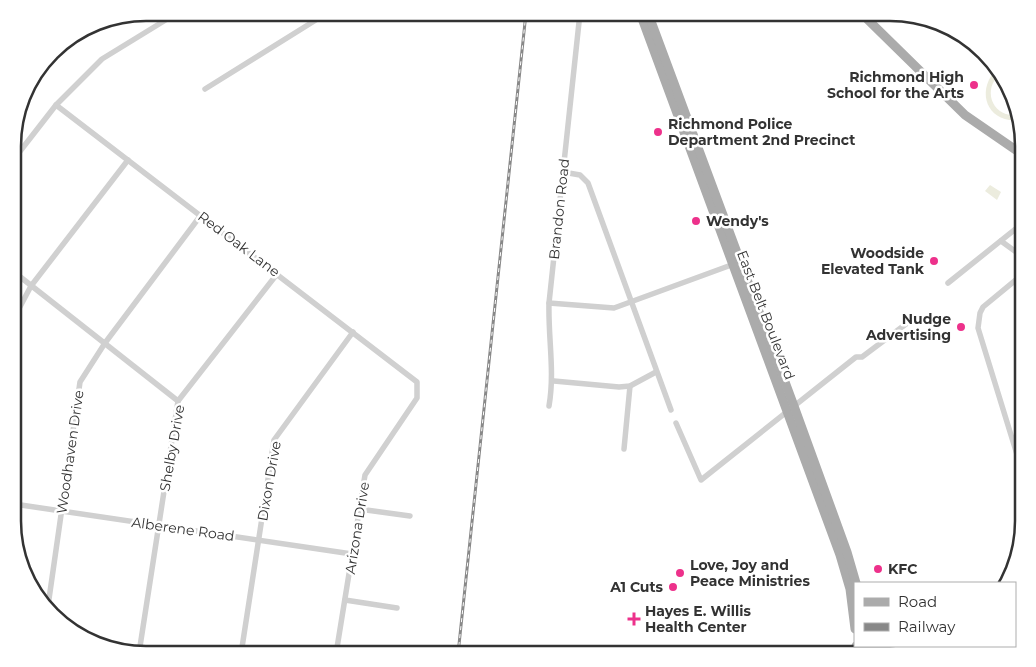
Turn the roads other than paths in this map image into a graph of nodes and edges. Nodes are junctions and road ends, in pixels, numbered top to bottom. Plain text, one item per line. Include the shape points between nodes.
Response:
1 (579, 21) edge
2 (644, 21) edge
3 (651, 21) edge
4 (870, 21) edge
5 (878, 21) edge
6 (161, 22) edge
7 (312, 22) edge
8 (205, 89) dead end
9 (56, 105) junction
10 (999, 138) junction
11 (1014, 149) edge
12 (21, 150) edge
13 (128, 160) junction
14 (563, 172) junction
15 (201, 215) junction
16 (1014, 230) edge
17 (1001, 241) junction
18 (1014, 250) edge
19 (737, 263) junction
20 (277, 274) junction
21 (21, 278) edge
22 (1014, 281) edge
23 (948, 283) dead end
24 (31, 286) junction
25 (549, 303) junction
26 (631, 303) junction
27 (21, 305) edge
28 (906, 324) dead end
29 (353, 332) junction
30 (105, 344) junction
31 (656, 372) junction
32 (554, 381) junction
33 (630, 386) junction
34 (418, 387) joint
35 (178, 401) junction
36 (549, 406) dead end
37 (791, 409) junction
38 (671, 410) dead end
39 (676, 423) dead end
40 (1014, 435) edge
41 (624, 449) dead end
42 (21, 505) edge
43 (359, 509) junction
44 (61, 512) junction
45 (410, 516) dead end
46 (159, 524) junction
47 (259, 540) junction
48 (352, 554) junction
49 (856, 582) edge
50 (49, 599) edge
51 (345, 600) junction
52 (397, 608) dead end
53 (854, 623) edge
54 (141, 645) edge
55 (242, 646) edge
56 (337, 646) edge

1 - 14 street, Brandon Road
2 - 19 main road, East Belt Boulevard
3 - 19 main road, East Belt Boulevard
4 - 10 main road via 959,109
5 - 10 main road
6 - 9 street via 102,60
7 - 8 street
9 - 12 street
9 - 13 street, Red Oak Lane
10 - 11 main road
13 - 15 street, Red Oak Lane
13 - 24 street
14 - 25 street, Brandon Road
14 - 26 street via 580,175 588,183
15 - 20 street, Red Oak Lane
15 - 30 street, Woodhaven Drive
16 - 17 street
17 - 18 street
17 - 23 street
19 - 26 street
19 - 37 main road, East Belt Boulevard
20 - 29 street, Red Oak Lane
20 - 35 street, Shelby Drive
21 - 24 street
22 - 40 street via 983,307 978,319 982,342
24 - 27 street
24 - 30 street
25 - 26 street via 608,308
25 - 32 street, Brandon Road
26 - 31 street
28 - 37 street via 862,358 856,357
29 - 34 street, Red Oak Lane via 414,378
29 - 47 street, Dixon Drive via 274,440
30 - 35 street
30 - 44 street, Woodhaven Drive via 80,382
31 - 33 street
31 - 38 street
32 - 33 street
32 - 36 street, Brandon Road
33 - 41 street
34 - 43 street, Arizona Drive via 417,398 365,475
35 - 46 street, Shelby Drive
37 - 39 street via 701,480
37 - 49 main road, East Belt Boulevard
37 - 53 main road, East Belt Boulevard via 846,573
42 - 44 street, Alberene Road
43 - 45 street
43 - 48 street, Arizona Drive
44 - 46 street, Alberene Road
44 - 50 street, Woodhaven Drive
46 - 47 street, Alberene Road
46 - 54 street, Shelby Drive
47 - 48 street, Alberene Road
47 - 55 street, Dixon Drive
48 - 51 street, Arizona Drive
51 - 52 street
51 - 56 street, Arizona Drive

